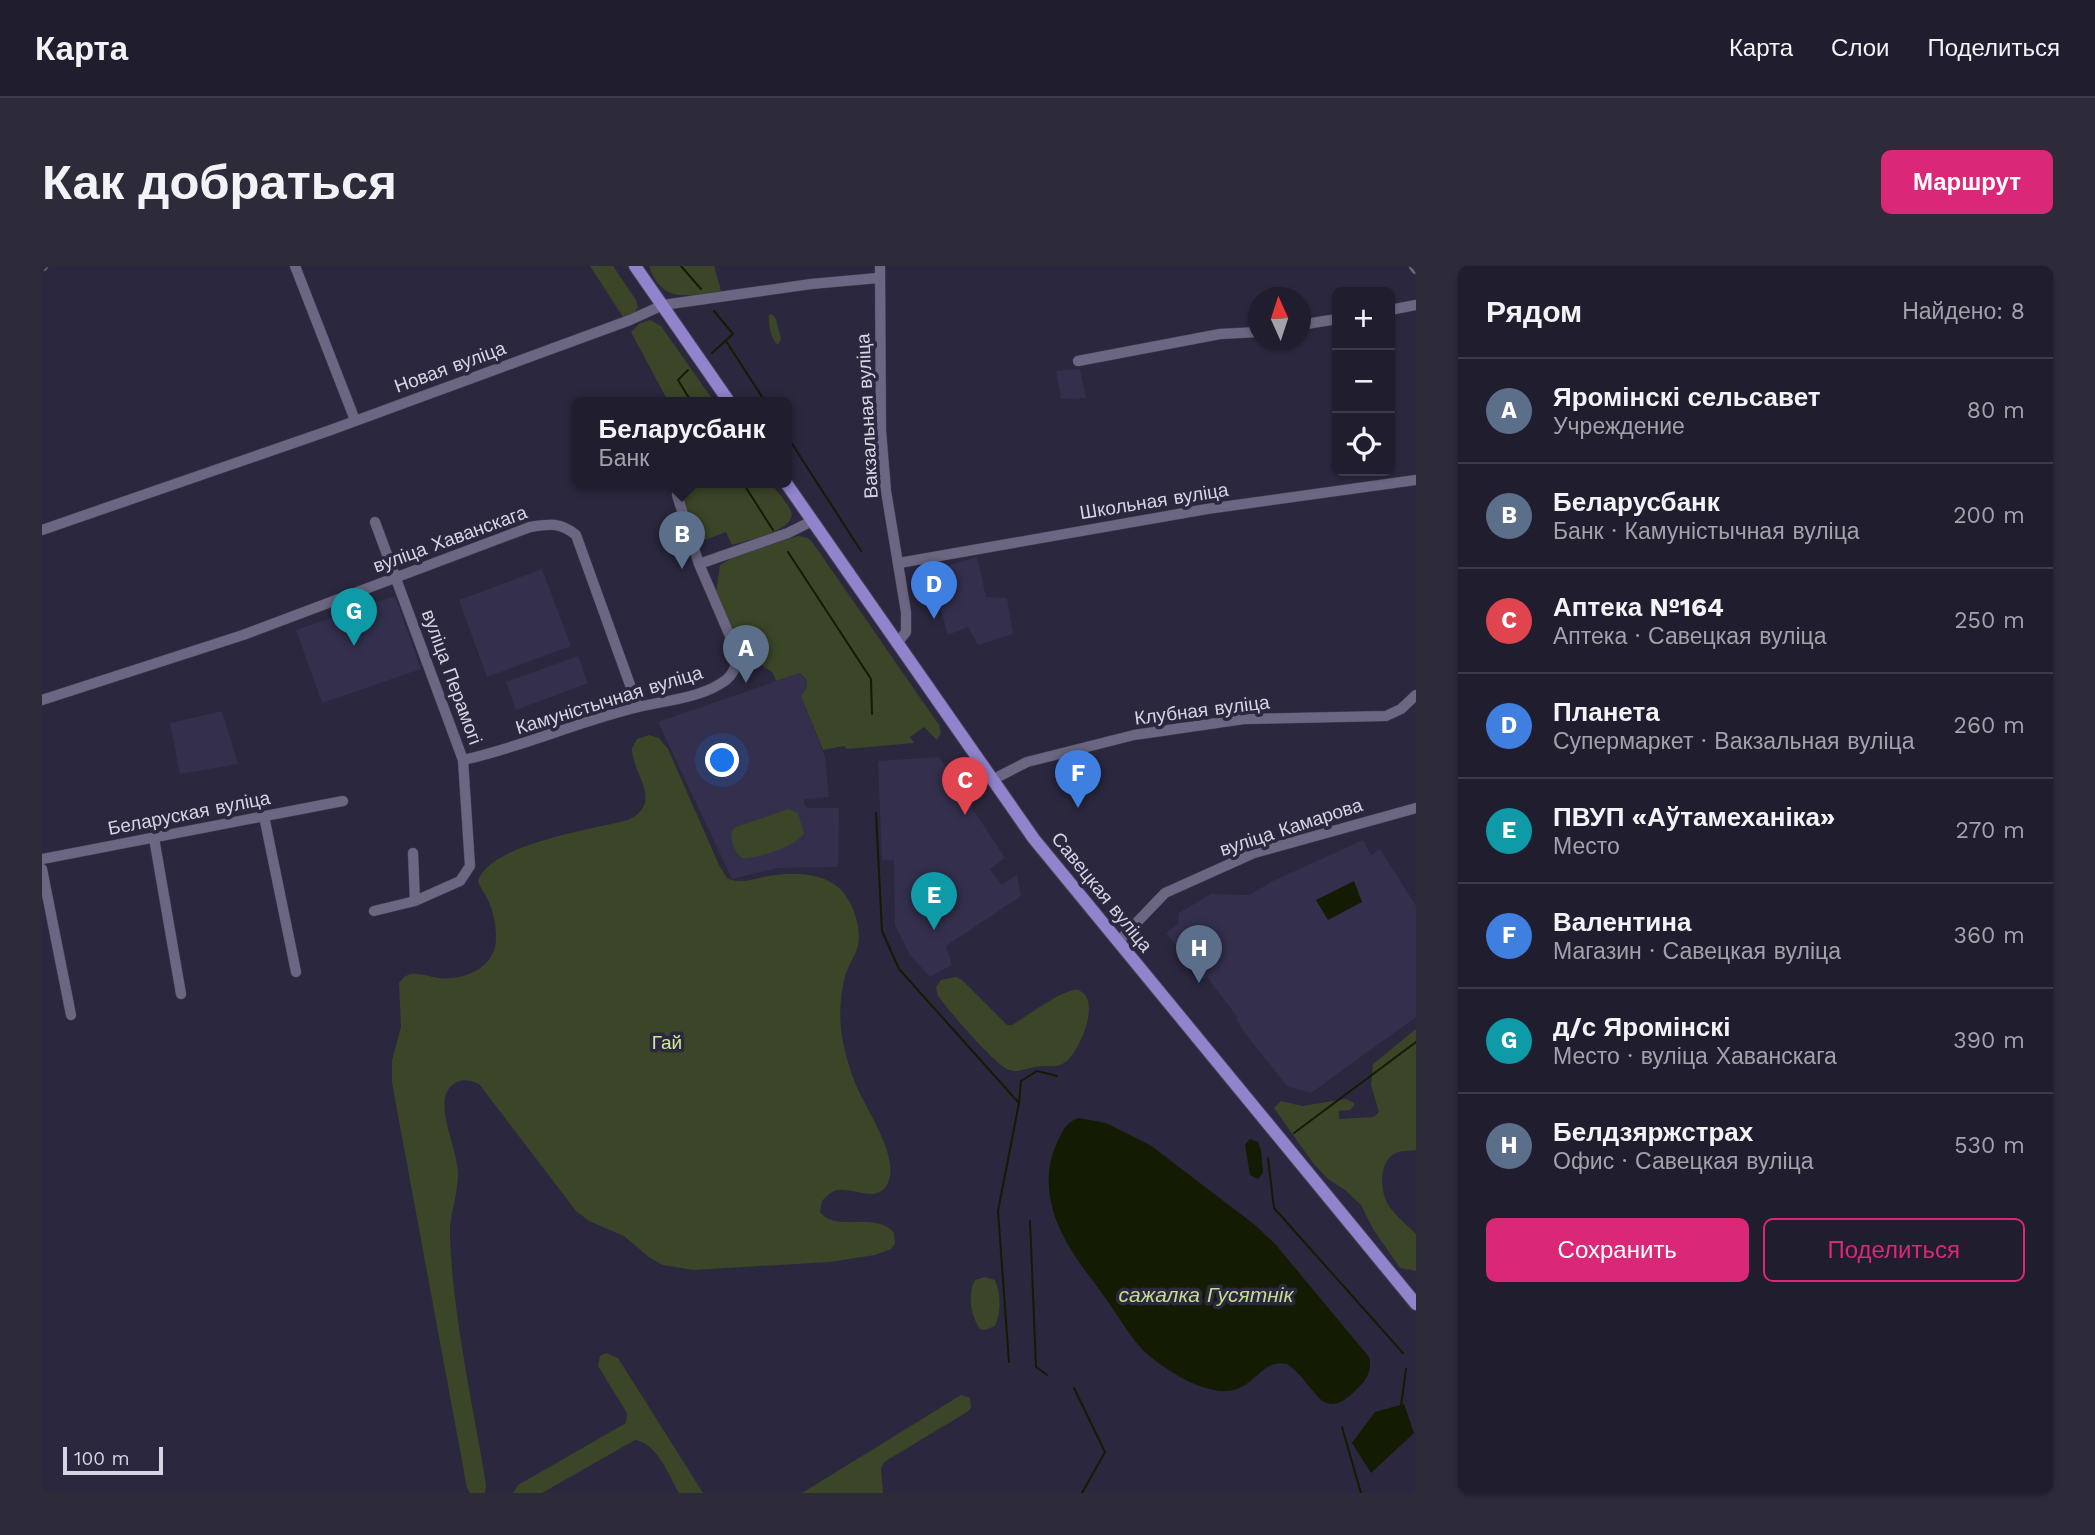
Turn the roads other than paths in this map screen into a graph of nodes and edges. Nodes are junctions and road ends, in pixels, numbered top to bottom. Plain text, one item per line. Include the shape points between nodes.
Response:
1 (295, 266) edge
2 (635, 266) edge
3 (880, 266) edge
4 (878, 278) junction
5 (663, 305) junction
6 (1416, 305) edge
7 (1395, 309) edge
8 (1332, 320) edge
9 (1311, 323) edge
10 (1248, 333) edge
11 (1078, 361) dead end
12 (726, 397) edge
13 (355, 421) junction
14 (1416, 480) edge
15 (789, 488) edge
16 (677, 495) dead end
17 (812, 521) junction
18 (375, 522) dead end
19 (42, 530) edge
20 (899, 563) junction
21 (699, 564) junction
22 (396, 577) junction
23 (897, 643) junction
24 (1416, 695) edge
25 (42, 700) edge
26 (638, 707) junction
27 (463, 760) junction
28 (992, 780) junction
29 (342, 801) dead end
30 (1416, 808) edge
31 (264, 816) junction
32 (153, 838) junction
33 (413, 853) dead end
34 (42, 859) edge
35 (42, 869) edge
36 (415, 901) junction
37 (374, 911) dead end
38 (1118, 942) junction
39 (296, 972) dead end
40 (181, 994) dead end
41 (71, 1015) dead end
42 (1416, 1304) edge

1 - 13 street
2 - 5 main road
3 - 4 street, Вакзальная вуліца
4 - 5 street, Новая вуліца
4 - 20 street, Вакзальная вуліца via 881,441
5 - 12 main road
5 - 13 street, Новая вуліца
6 - 7 street
8 - 9 street
10 - 11 street
13 - 19 street, Новая вуліца
14 - 20 street, Школьная вуліца via 1207,509
15 - 17 main road, Савецкая вуліца
16 - 21 street, Камуністычная вуліца
17 - 21 street
17 - 23 main road, Савецкая вуліца
18 - 22 street, вуліца Перамогі
20 - 23 street, Вакзальная вуліца via 906,632
21 - 26 street, Камуністычная вуліца via 739,657 734,671 704,691
22 - 25 street, вуліца Хаванскага via 243,635
22 - 26 street, вуліца Хаванскага via 530,527 565,525 576,535
22 - 27 street, вуліца Перамогі
23 - 28 main road, Савецкая вуліца
24 - 28 street, Клубная вуліца via 1387,716 1244,719 1134,735 1027,762
26 - 27 street, Камуністычная вуліца
27 - 36 street, вуліца Перамогі via 470,866 460,881
28 - 38 main road, Савецкая вуліца
29 - 31 street, Беларуская вуліца
30 - 38 street, вуліца Камарова via 1254,853 1165,893
31 - 32 street, Беларуская вуліца
31 - 39 street
32 - 34 street, Беларуская вуліца
32 - 40 street
33 - 36 street
35 - 41 street
36 - 37 street, вуліца Перамогі
38 - 42 main road, Савецкая вуліца

